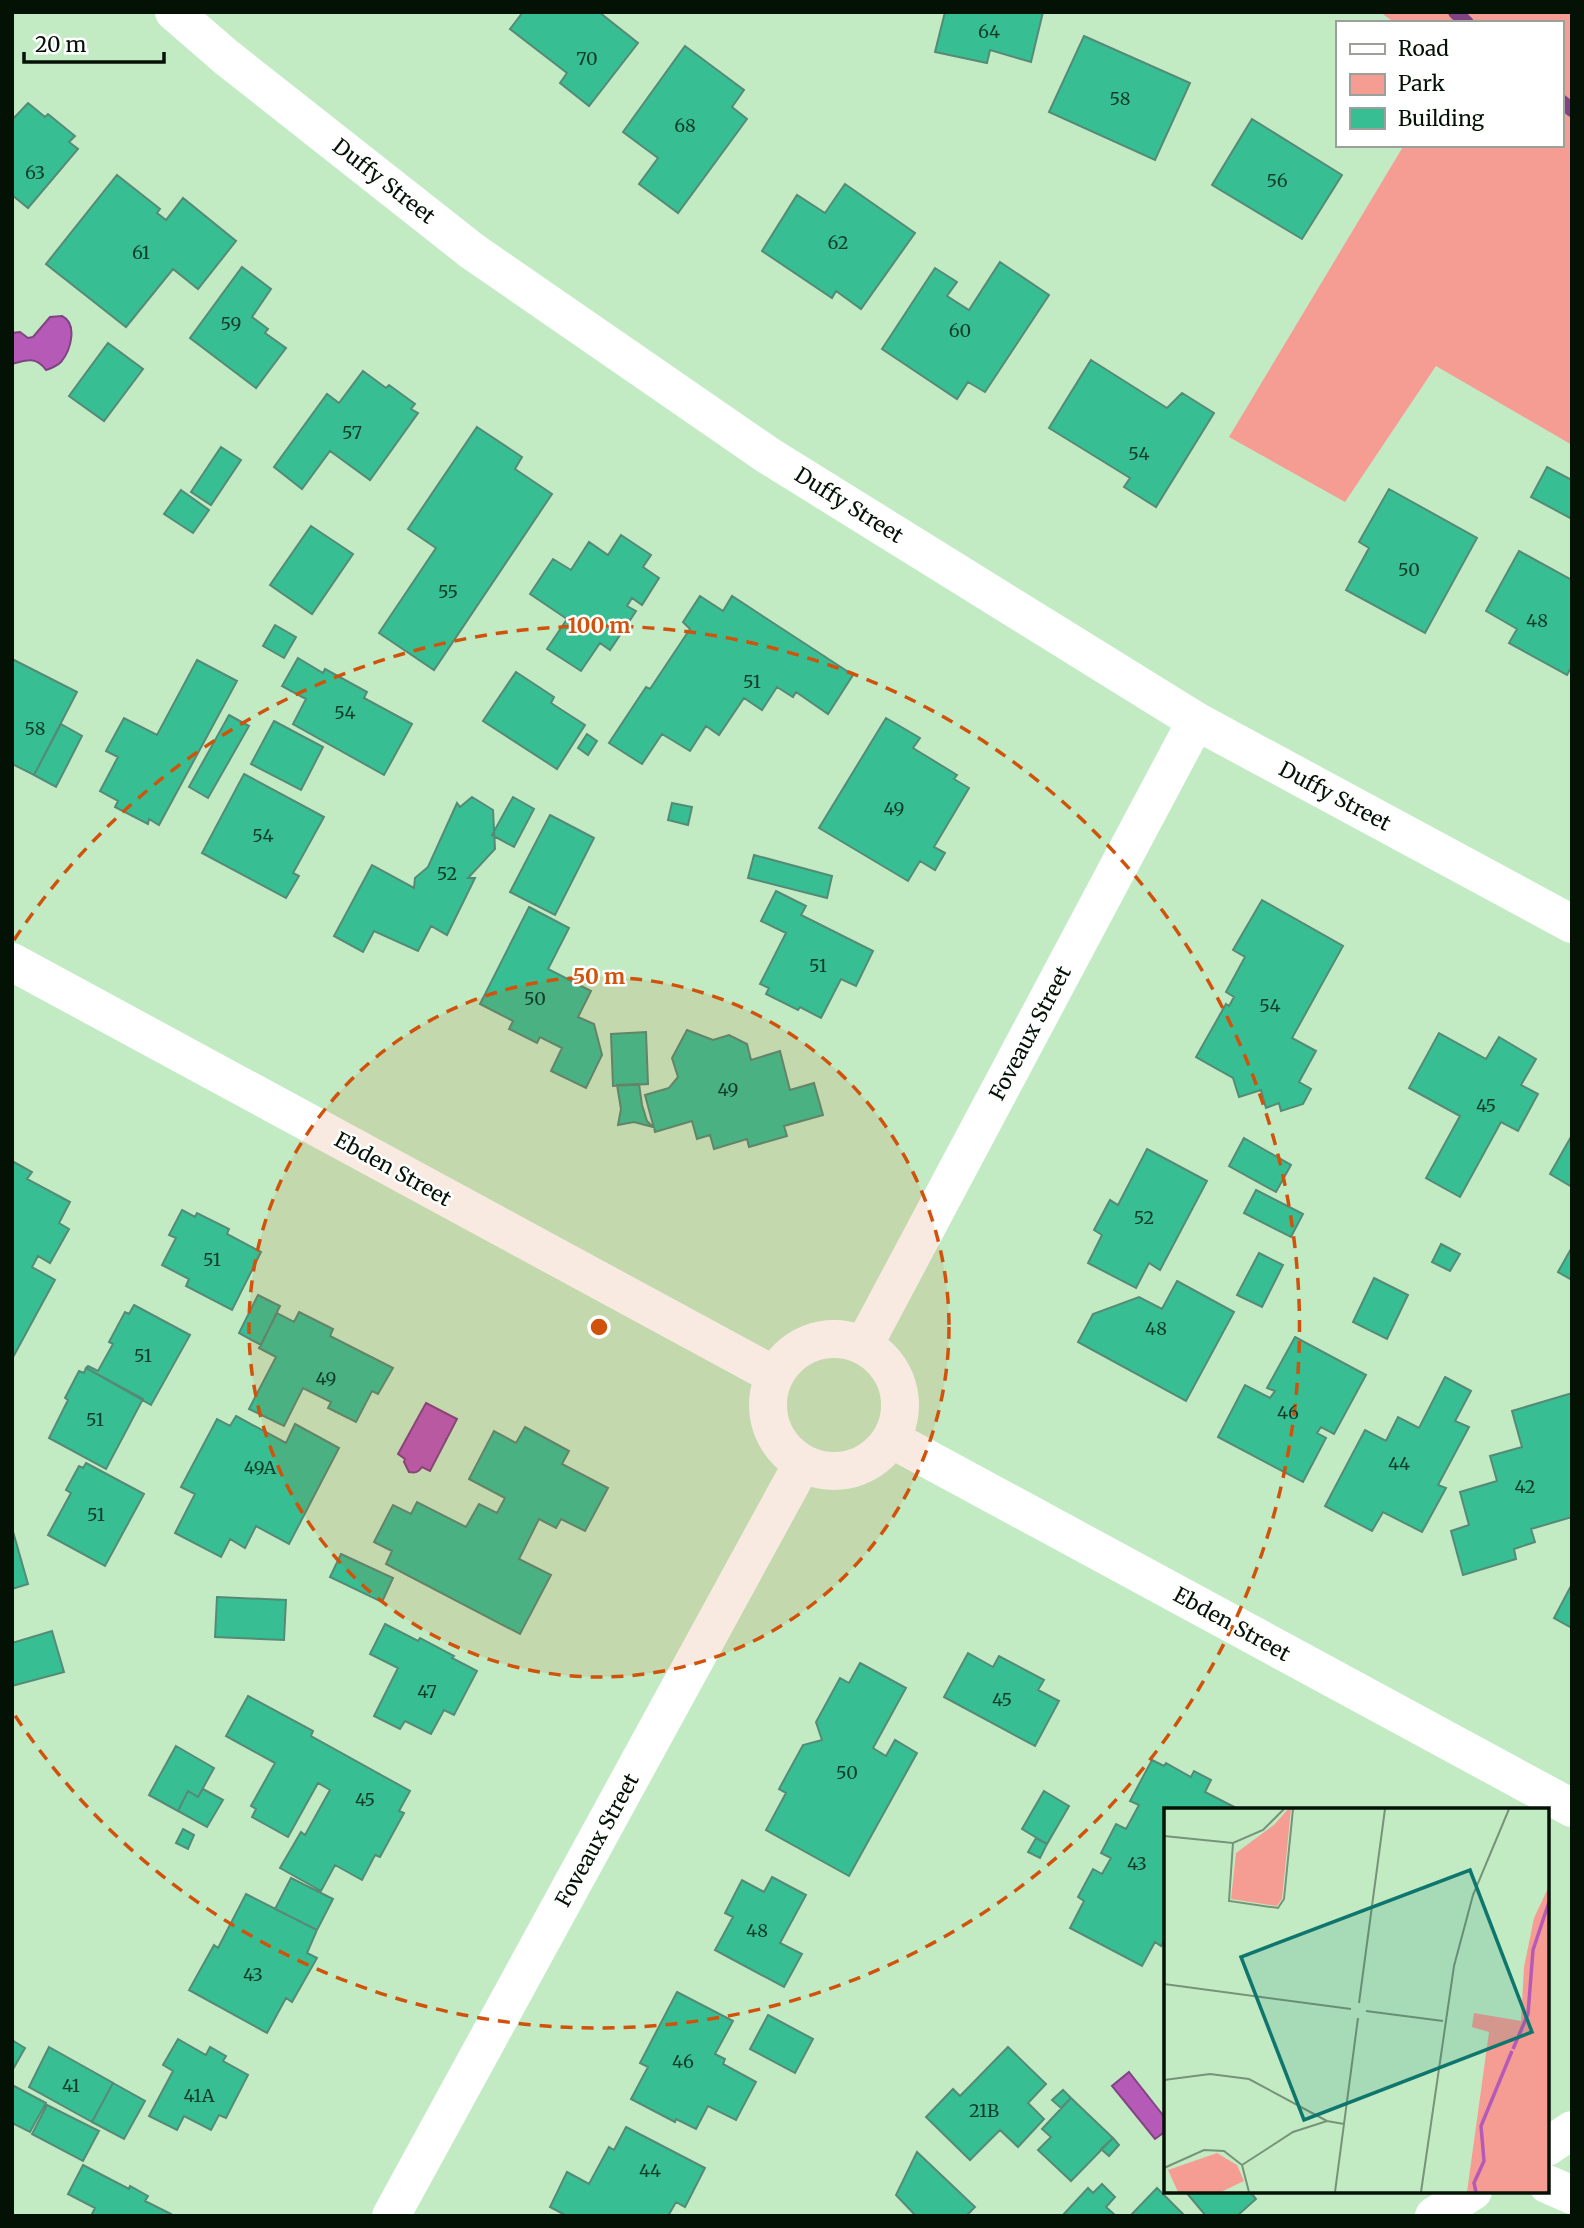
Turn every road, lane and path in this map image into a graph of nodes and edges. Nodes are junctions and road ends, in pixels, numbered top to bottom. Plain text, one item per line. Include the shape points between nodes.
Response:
1 (174, 12) edge
2 (1196, 720) junction
3 (1572, 924) edge
4 (12, 962) edge
5 (864, 1345) junction
6 (774, 1375) junction
7 (891, 1439) junction
8 (802, 1464) junction
9 (1572, 1808) edge
10 (1572, 2130) edge
11 (1549, 2146) edge
12 (1549, 2185) edge
13 (1470, 2193) edge
14 (1572, 2194) edge
15 (391, 2216) edge
16 (1434, 2216) edge

1 - 2 street, Duffy Street via 472,251 769,456
2 - 3 street, Duffy Street
2 - 5 street, Foveaux Street
4 - 6 street, Ebden Street
5 - 6 street via 823,1339 803,1345
5 - 7 street via 882,1358 901,1397
6 - 8 street via 767,1409 770,1425 783,1447
7 - 8 street via 879,1455 851,1469 821,1471
7 - 9 street, Ebden Street
8 - 15 street, Foveaux Street
10 - 11 street
12 - 14 street
13 - 16 street

